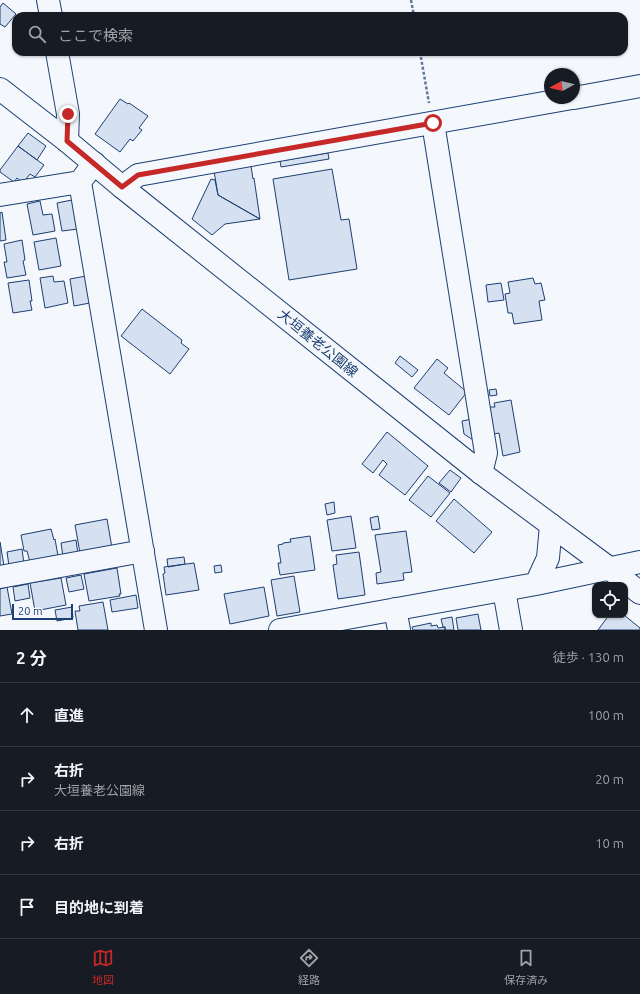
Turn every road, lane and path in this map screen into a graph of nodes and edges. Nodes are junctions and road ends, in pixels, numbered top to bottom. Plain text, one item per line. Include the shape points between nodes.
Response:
1 (48, 0) edge
2 (411, 0) edge
3 (50, 12) edge
4 (413, 12) edge
5 (58, 56) edge
6 (421, 56) edge
7 (640, 86) edge
8 (0, 89) edge
9 (580, 97) edge
10 (544, 103) edge
11 (433, 123) junction
12 (67, 141) junction
13 (94, 164) junction
14 (80, 182) junction
15 (122, 187) junction
16 (0, 195) edge
17 (481, 473) junction
18 (551, 526) junction
19 (143, 551) junction
20 (640, 562) edge
21 (609, 568) junction
22 (0, 577) edge
23 (536, 584) junction
24 (504, 590) junction
25 (640, 593) edge
26 (397, 620) edge
27 (156, 630) edge
28 (280, 630) edge
29 (511, 630) edge

1 - 3 street
2 - 4 path
5 - 12 street via 68,114
6 - 11 path
7 - 9 street
8 - 12 street, 大垣養老公園線
10 - 11 street
11 - 15 street via 138,175
11 - 17 street via 486,453
12 - 13 street, 大垣養老公園線
13 - 14 street
13 - 15 street, 大垣養老公園線
14 - 16 street
14 - 19 street
15 - 17 street, 大垣養老公園線
17 - 18 street, 大垣養老公園線
18 - 21 street, 大垣養老公園線
18 - 23 street via 548,558
19 - 22 street
19 - 27 street
20 - 21 street
21 - 23 street
21 - 25 street, 大垣養老公園線
23 - 24 street
24 - 26 street
24 - 29 street
26 - 28 street

